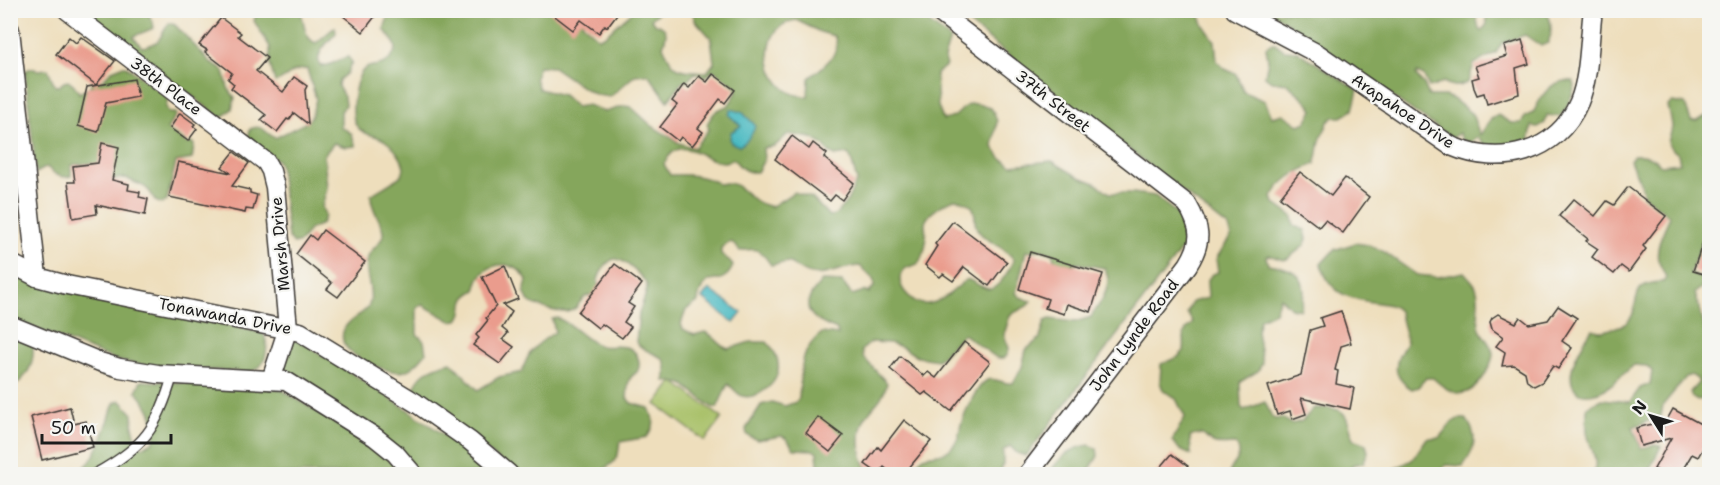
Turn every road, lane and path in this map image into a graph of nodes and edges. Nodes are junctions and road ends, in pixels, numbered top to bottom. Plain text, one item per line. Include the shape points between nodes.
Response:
1 (67, 10) edge
2 (936, 10) edge
3 (1235, 10) edge
4 (1593, 10) edge
5 (10, 30) edge
6 (266, 162) joint
7 (1171, 191) joint
8 (10, 263) edge
9 (37, 277) junction
10 (10, 325) edge
11 (288, 328) junction
12 (173, 375) junction
13 (271, 380) junction
14 (95, 474) edge
15 (413, 474) edge
16 (509, 474) edge
17 (1028, 474) edge

1 - 6 street, 38th Place
2 - 7 street, 37th Street
3 - 4 street, Arapahoe Drive via 1318,54 1451,146 1474,154 1499,156 1541,145 1568,122 1584,83
5 - 9 street
6 - 11 street, Marsh Drive via 275,187
7 - 17 street, John Lynde Road via 1187,204 1197,222 1199,242 1193,256
8 - 9 street, Tonawanda Drive
9 - 11 street, Tonawanda Drive
10 - 12 street via 120,368
11 - 13 street
11 - 16 street, Tonawanda Drive via 416,403
12 - 13 street
12 - 14 lane via 152,429 114,464
13 - 15 street via 286,381 375,437

